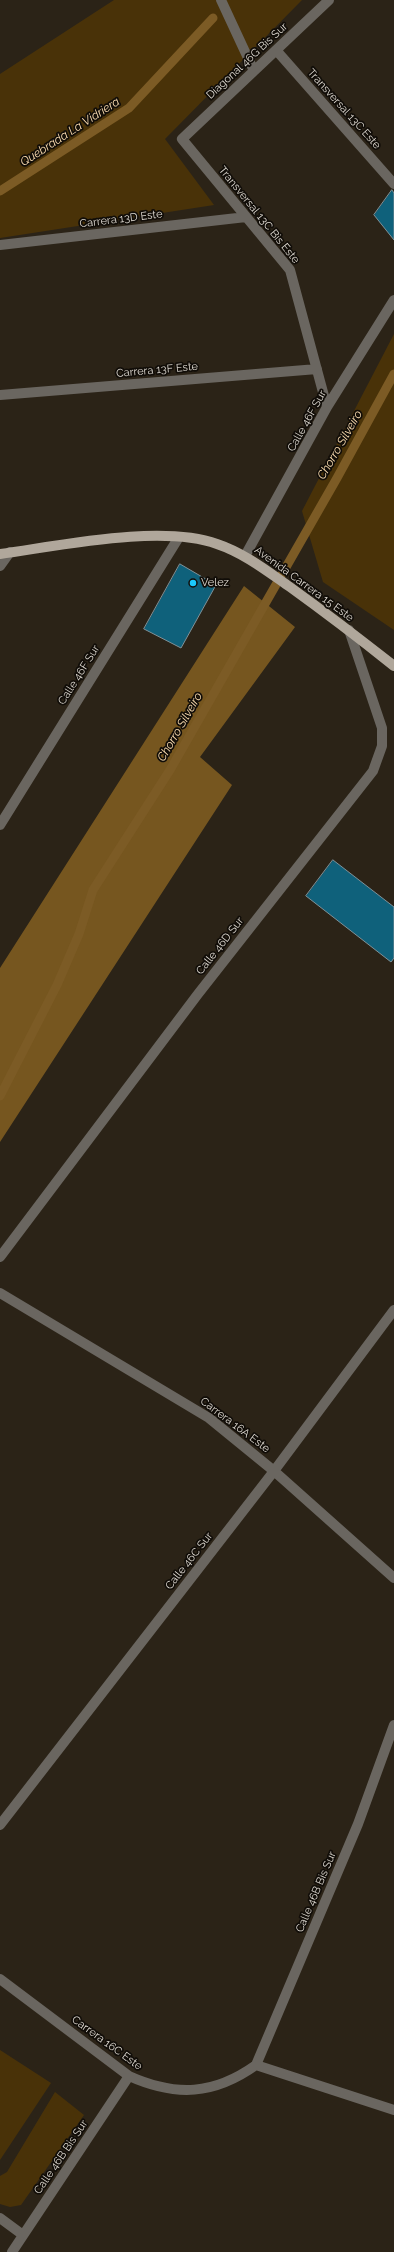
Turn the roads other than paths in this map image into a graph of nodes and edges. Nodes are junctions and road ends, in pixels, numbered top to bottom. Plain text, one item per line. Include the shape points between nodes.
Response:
1 (221, 0) edge
2 (329, 0) edge
3 (276, 50) junction
4 (254, 71) junction
5 (182, 139) joint
6 (394, 184) edge
7 (246, 217) junction
8 (0, 246) edge
9 (394, 300) edge
10 (317, 369) junction
11 (0, 395) edge
12 (327, 408) junction
13 (179, 537) junction
14 (5, 553) edge
15 (245, 556) junction
16 (0, 566) edge
17 (349, 630) junction
18 (394, 666) edge
19 (0, 825) edge
20 (0, 1257) edge
21 (0, 1293) edge
22 (394, 1310) edge
23 (274, 1471) junction
24 (394, 1578) edge
25 (394, 1725) edge
26 (0, 1825) edge
27 (0, 1979) edge
28 (256, 2065) junction
29 (129, 2076) junction
30 (394, 2110) edge
31 (0, 2218) edge
32 (23, 2235) junction
33 (12, 2252) edge

1 - 4 street
2 - 3 street, Diagonal 46G Bis Sur
3 - 4 street, Diagonal 46G Bis Sur
3 - 6 street, Transversal 13C Este
4 - 5 street, Diagonal 46G Bis Sur
5 - 7 street, Transversal 13C Bis Este
7 - 8 street, Carrera 13D Este
7 - 10 street, Transversal 13C Bis Este via 290,270
9 - 12 street, Calle 46F Sur
10 - 11 street, Carrera 13F Este
10 - 12 street, Transversal 13C Bis Este
12 - 15 street, Calle 46F Sur
13 - 14 main road, Avenida Carrera 15 Este via 109,538
13 - 15 main road, Avenida Carrera 15 Este via 216,543
13 - 19 street, Calle 46F Sur
14 - 16 street
15 - 17 main road, Avenida Carrera 15 Este
17 - 18 main road, Avenida Carrera 15 Este
17 - 20 street, Calle 46D Sur via 382,728 382,746 373,771 198,994
21 - 23 street, Carrera 16A Este via 209,1418
22 - 23 street, Calle 46C Sur
23 - 24 street, Carrera 16A Este
23 - 26 street, Calle 46C Sur
25 - 28 street, Calle 46B Bis Sur via 358,1824
27 - 29 street, Carrera 16C Este
28 - 29 street, Carrera 16C Este via 223,2084 185,2091 160,2088
28 - 30 street
29 - 32 street, Calle 46B Bis Sur
31 - 32 street
32 - 33 street, Calle 46B Bis Sur

